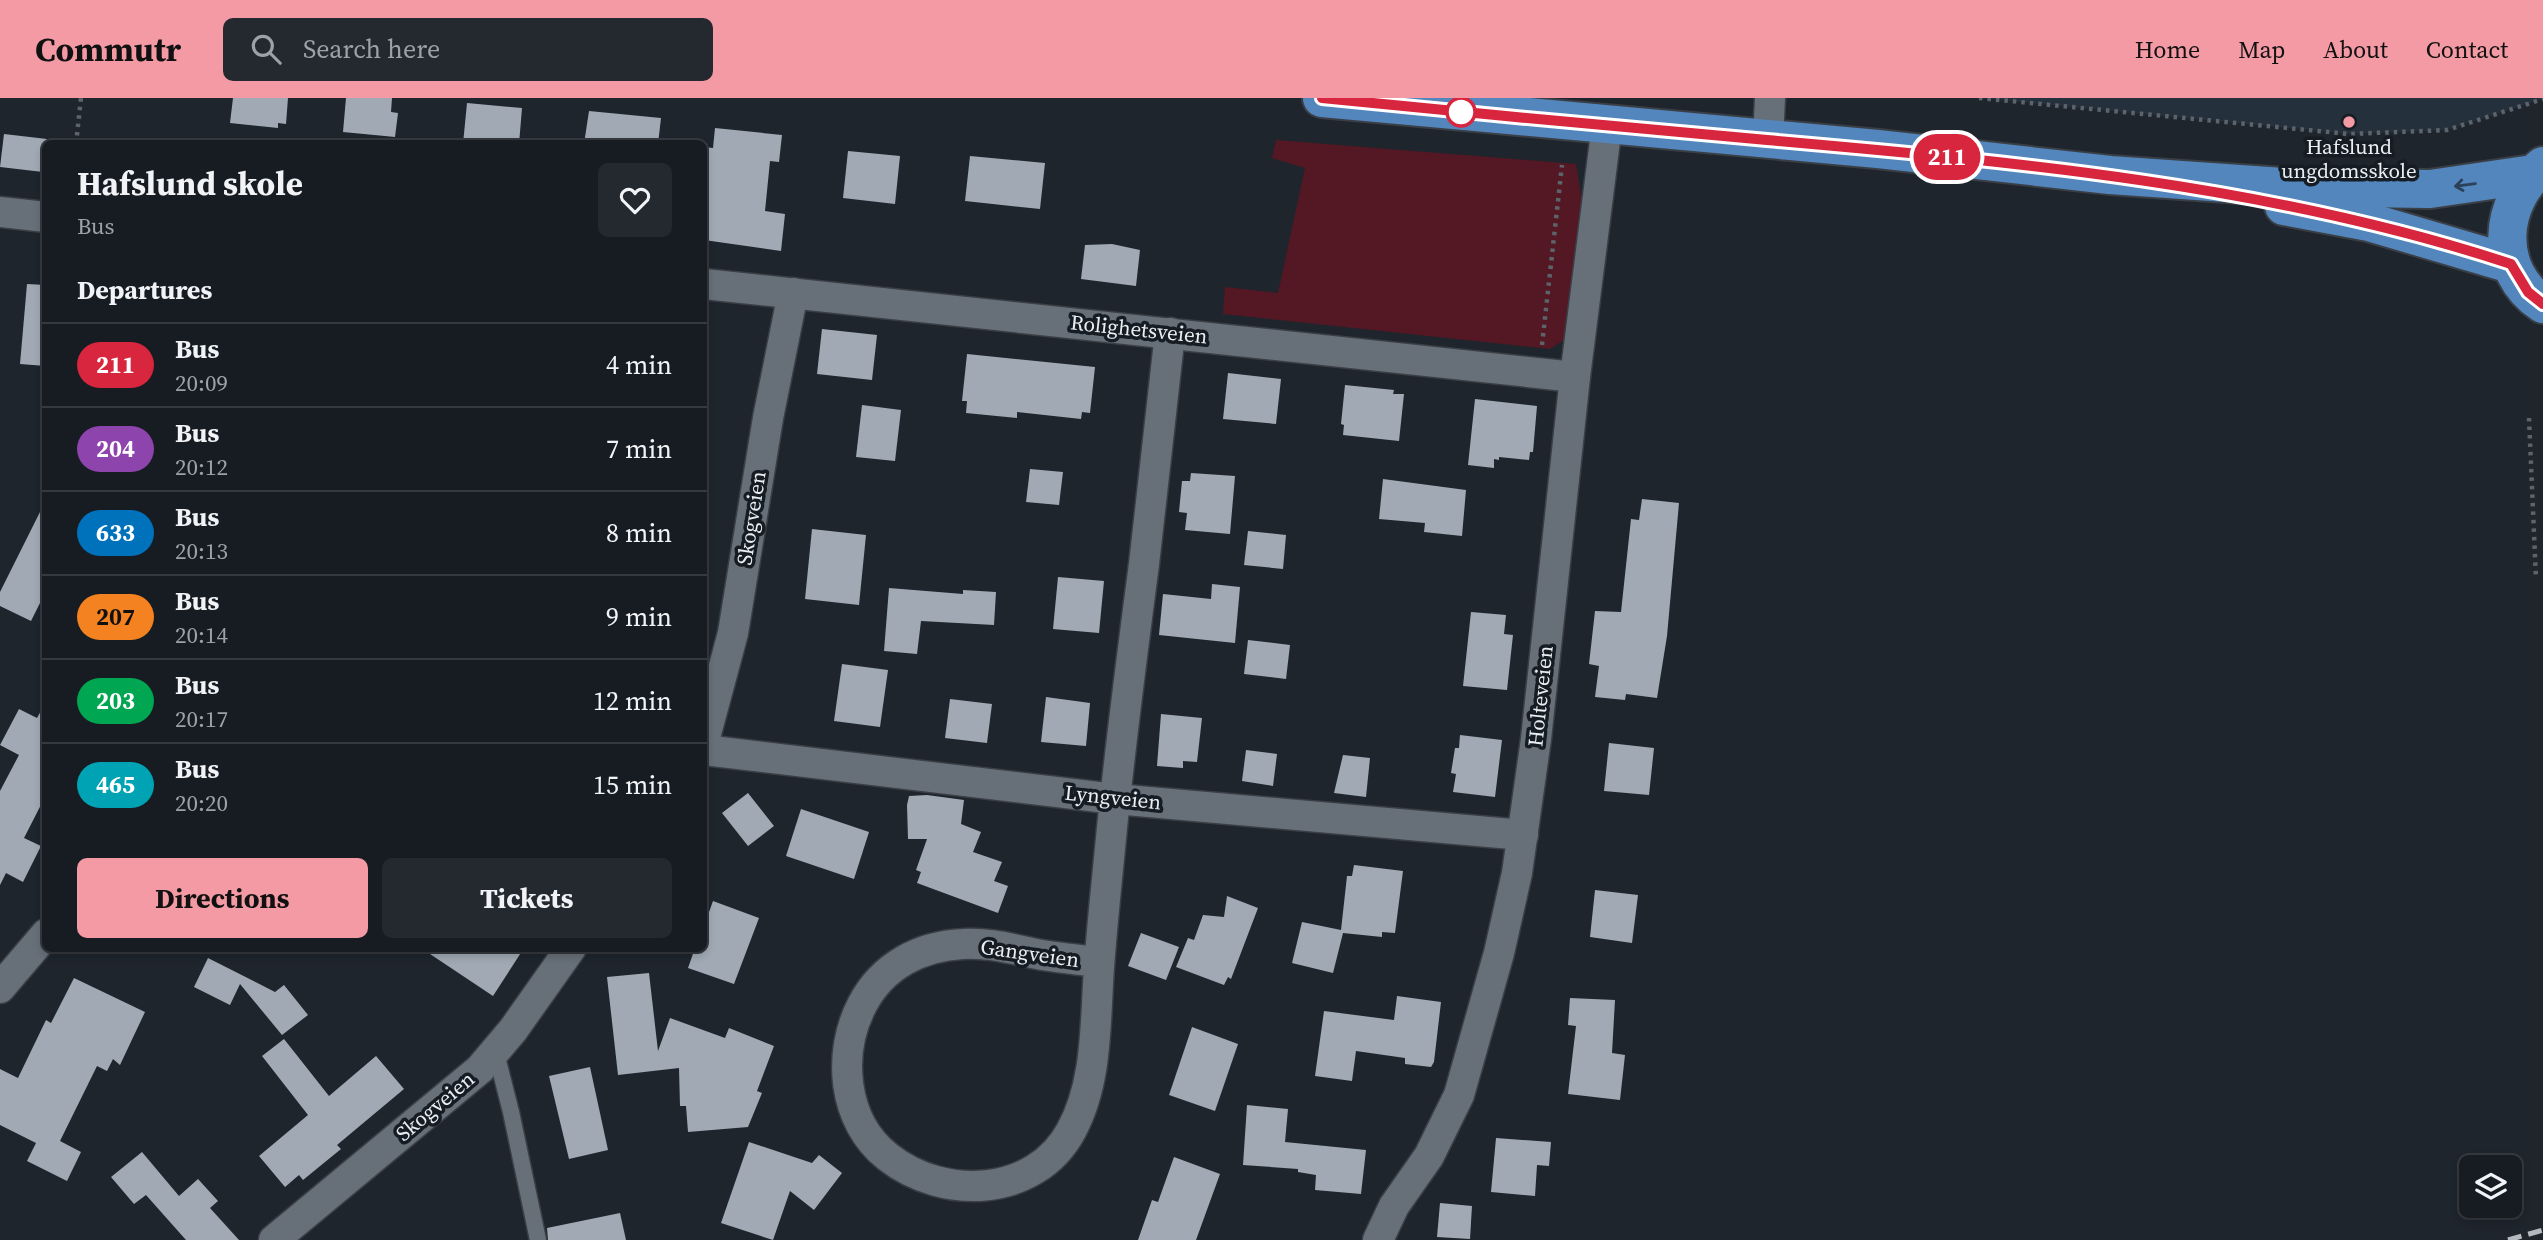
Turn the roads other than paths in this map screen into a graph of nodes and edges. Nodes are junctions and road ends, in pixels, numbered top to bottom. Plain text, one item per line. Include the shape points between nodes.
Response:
1 (1322, 98) edge
2 (1770, 98) edge
3 (1606, 125) junction
4 (1768, 140) junction
5 (2538, 170) edge
6 (2110, 175) junction
7 (0, 212) edge
8 (42, 217) edge
9 (2511, 264) junction
10 (707, 284) edge
11 (793, 293) junction
12 (2543, 304) edge
13 (1170, 332) junction
14 (1575, 377) junction
15 (707, 730) edge
16 (707, 750) edge
17 (1115, 799) junction
18 (1523, 835) junction
19 (42, 939) edge
20 (568, 952) edge
21 (1099, 962) junction
22 (0, 988) edge
23 (496, 1053) junction
24 (274, 1240) edge
25 (538, 1240) edge
26 (1378, 1240) edge

1 - 3 highway
2 - 4 street
3 - 4 highway
3 - 14 street, Holteveien
4 - 6 highway
5 -> 6 highway via 2469,185 2389,189
5 - 9 highway via 2514,201 2509,216
6 - 9 highway via 2369,222
7 - 8 street
9 - 12 highway via 2528,292
10 - 11 street, Rolighetsveien
11 - 13 street, Rolighetsveien
11 - 15 street, Skogveien via 733,633
13 - 14 street, Rolighetsveien
13 - 17 street, Gangveien
14 - 18 street, Holteveien
16 - 17 street, Lyngveien
17 - 18 street, Lyngveien
17 - 21 street, Gangveien
18 - 26 street, Holteveien via 1499,953 1459,1095 1429,1156 1394,1206
19 - 22 street
20 - 23 street, Skogveien
21 - 21 street, Gangveien via 1087,1090 1069,1135 1040,1167 1001,1185 955,1185 908,1169 888,1157 866,1132 850,1097 846,1056 856,1017 883,974 936,948 963,944
23 - 24 street, Skogveien
23 - 25 lane

